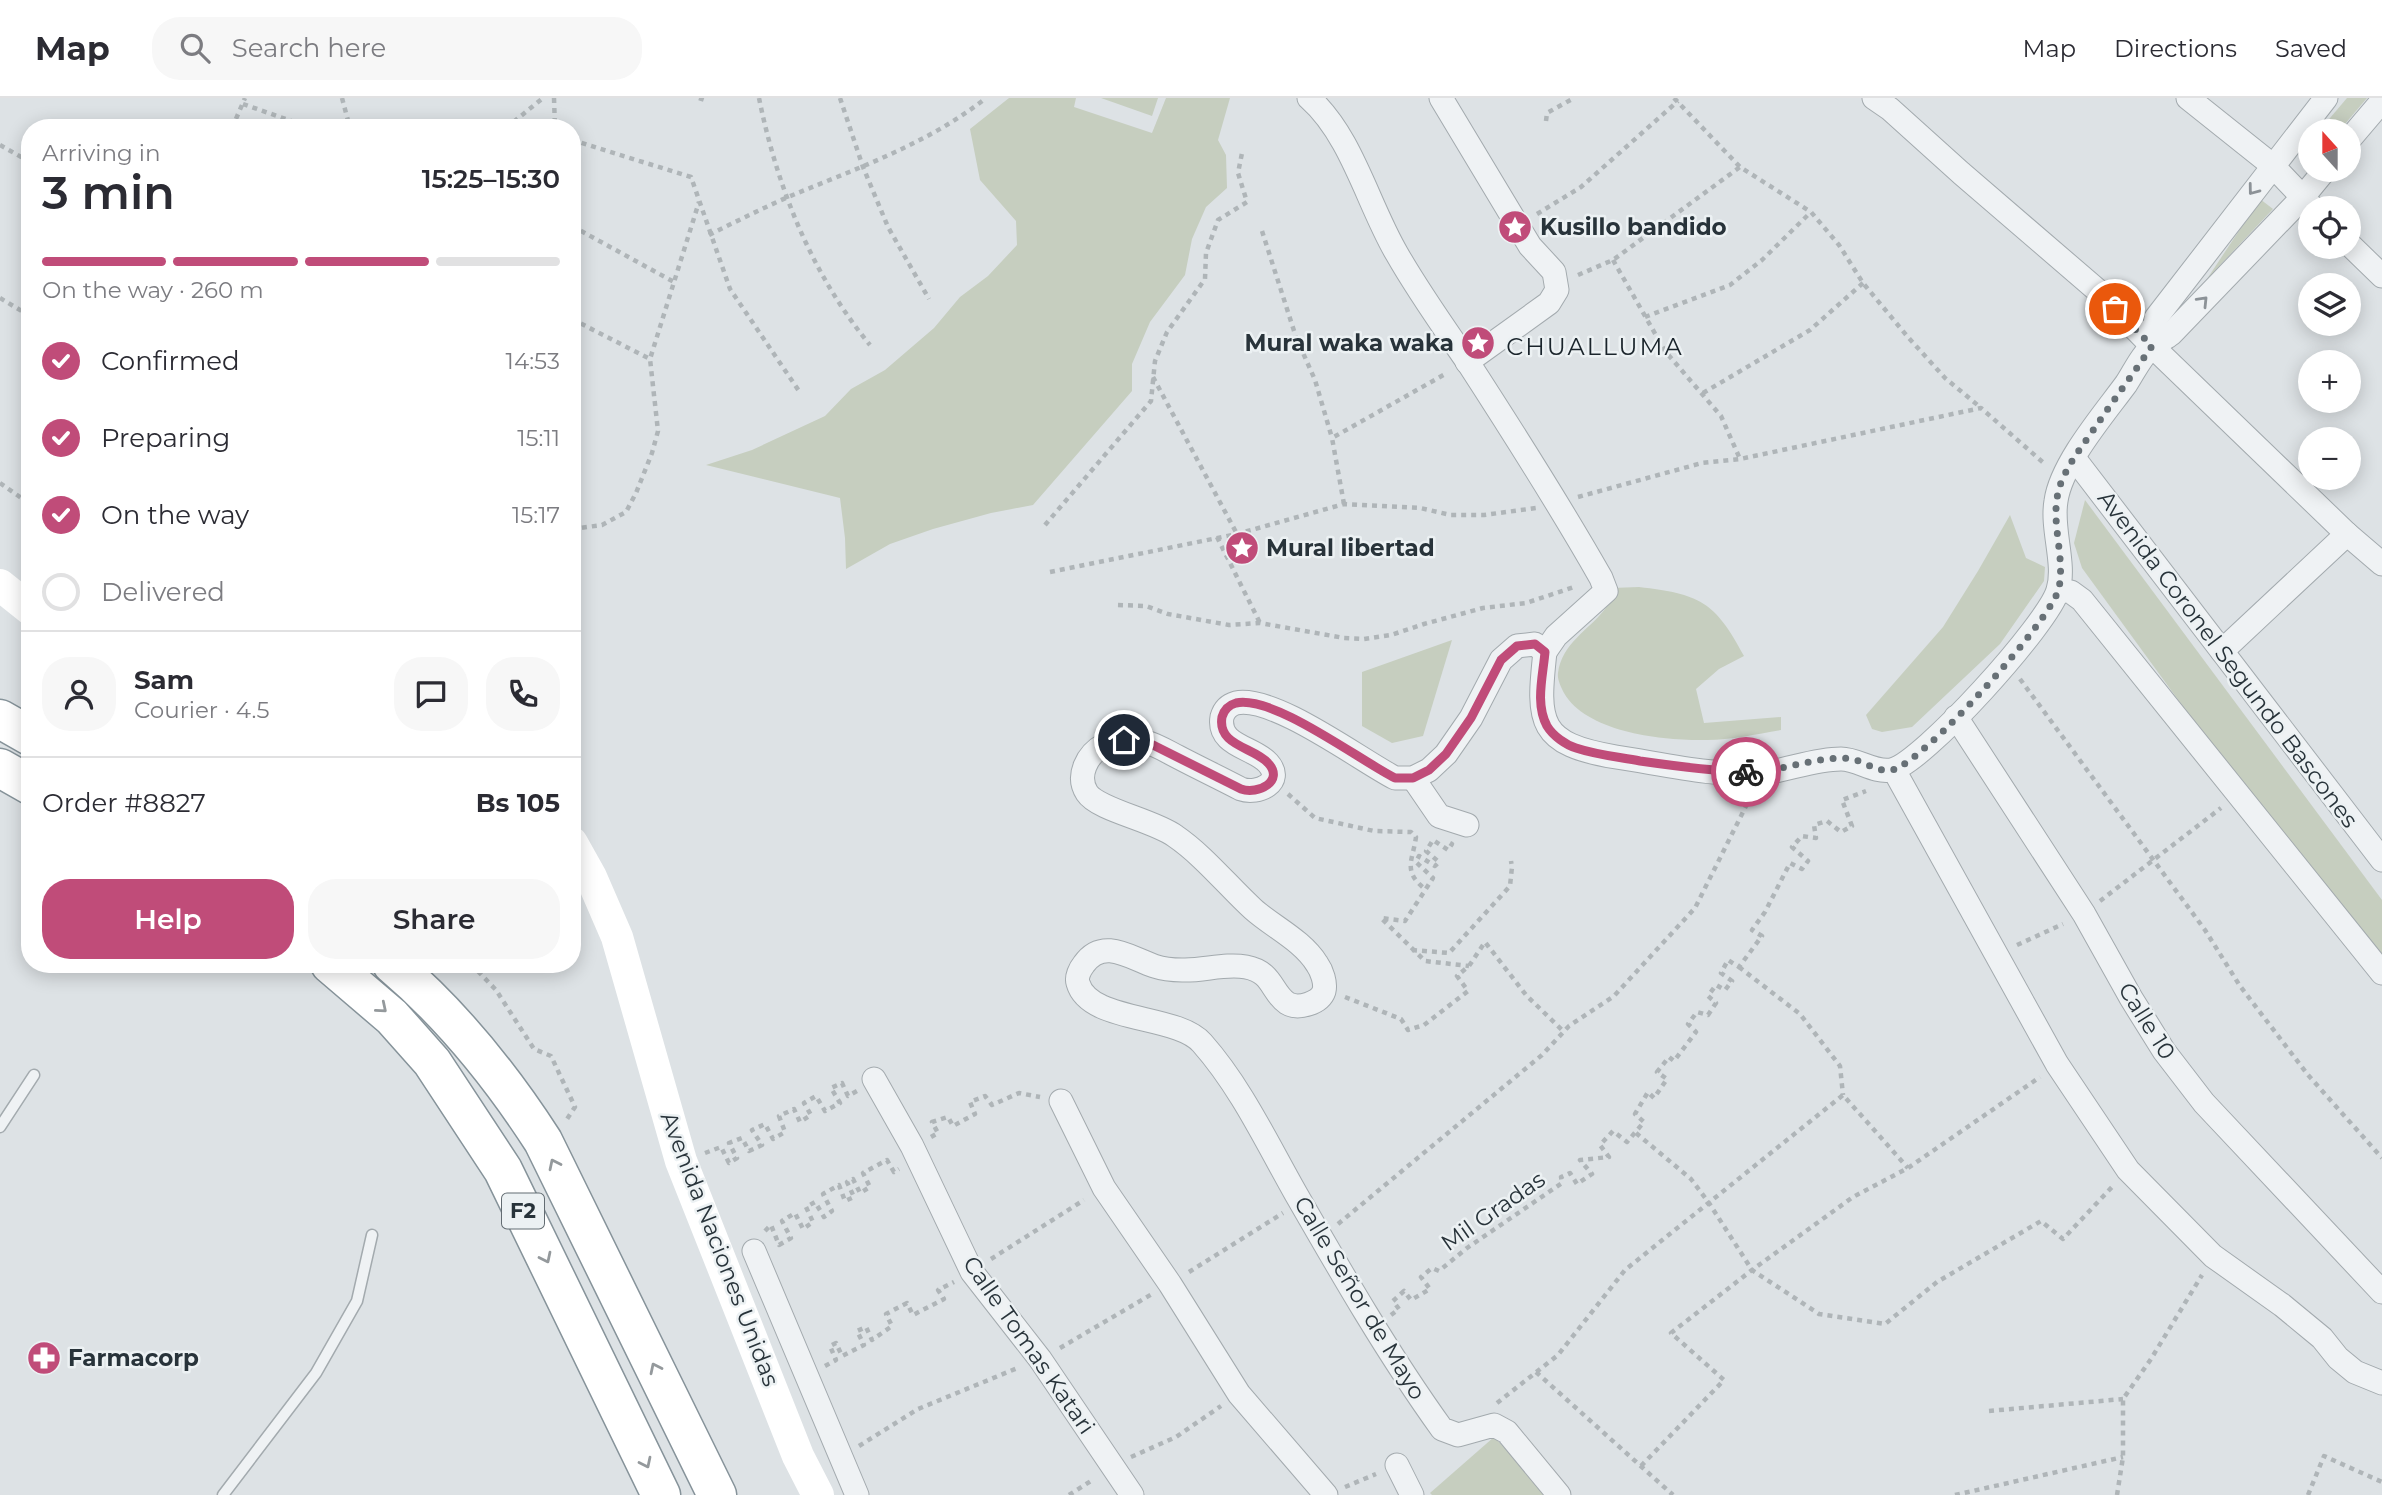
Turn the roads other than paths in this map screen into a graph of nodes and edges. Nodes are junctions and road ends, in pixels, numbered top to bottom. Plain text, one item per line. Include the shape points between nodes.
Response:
1 (1309, 98) edge
2 (1441, 98) edge
3 (1874, 98) edge
4 (2188, 98) edge
5 (2326, 98) edge
6 (2382, 101) edge
7 (2361, 126) edge
8 (2272, 165) junction
9 (2301, 196) edge
10 (2298, 213) edge
11 (2361, 256) edge
12 (2382, 276) edge
13 (2152, 346) junction
14 (1467, 362) junction
15 (2074, 458) junction
16 (2347, 534) junction
17 (2382, 564) edge
18 (0, 585) edge
19 (2059, 590) junction
20 (21, 602) edge
21 (2222, 651) junction
22 (1545, 652) junction
23 (1956, 718) junction
24 (0, 719) edge
25 (21, 731) edge
26 (0, 768) edge
27 (1894, 770) junction
28 (1413, 778) junction
29 (21, 780) edge
30 (1467, 825) dead end
31 (581, 859) edge
32 (2382, 860) edge
33 (341, 973) edge
34 (402, 973) edge
35 (2382, 973) edge
36 (34, 1075) dead end
37 (874, 1079) road end
38 (1061, 1101) road end
39 (0, 1126) edge
40 (372, 1236) dead end
41 (754, 1251) road end
42 (2382, 1292) edge
43 (2382, 1383) edge
44 (1397, 1465) dead end
45 (223, 1495) edge
46 (662, 1495) edge
47 (717, 1495) edge
48 (818, 1495) edge
49 (856, 1495) edge
50 (1132, 1495) edge
51 (1325, 1495) edge
52 (1412, 1495) edge
53 (1559, 1495) edge

1 - 14 street via 1337,130 1382,230
2 - 14 street via 1530,246 1554,272 1557,284 1549,303
3 - 13 street via 2097,290
4 - 8 street
5 - 8 street
6 - 7 street
8 - 9 street
8 -> 13 street via 2155,318
13 -> 10 street via 2171,334
11 - 12 street
13 - 15 street
13 - 16 street
14 - 22 street via 1558,503 1605,591
15 - 19 street via 2056,500
15 - 21 street, Avenida Coronel Segundo Bascones
16 - 17 street
16 - 21 street
18 - 20 street
19 - 23 street via 2009,662
19 - 35 street via 2082,600
21 - 32 street, Avenida Coronel Segundo Bascones
22 - 27 street via 1542,714 1557,738 1574,748 1696,769 1763,773 1853,759 1883,771
22 - 28 street via 1535,644 1510,651 1446,754
23 - 27 street
23 - 42 street, Calle 10 via 2084,914 2164,1051 2204,1103
24 - 25 highway
26 - 29 highway
27 - 43 street via 2057,1064 2128,1170 2213,1256 2282,1305 2355,1372
28 - 30 street via 1439,816
28 - 53 street, Calle Señor de Mayo via 1395,778 1333,740 1261,705 1237,703 1223,712 1226,736 1273,771 1267,787 1249,792 1145,741 1124,740 1104,746 1091,755 1084,768 1085,790 1093,801 1176,836 1304,949 1318,965 1324,991 1310,1004 1296,1006 1287,1003 1261,972 1246,967 1182,970 1106,950 1082,965 1078,983 1093,1002 1110,1011 1199,1039 1237,1090 1374,1328 1442,1429 1458,1435 1494,1426 1507,1432
31 - 48 street, Avenida Naciones Unidas via 617,937 681,1161
33 -> 46 highway, F2 via 392,1017 432,1062 503,1170
47 -> 34 highway, F2 via 542,1141 508,1088
36 - 39 lane
37 - 50 street, Calle Tomas Katari via 912,1146 972,1272 1040,1359
38 - 51 street via 1104,1188 1239,1394
40 - 45 lane via 356,1301 316,1373
41 - 49 street
44 - 52 street

